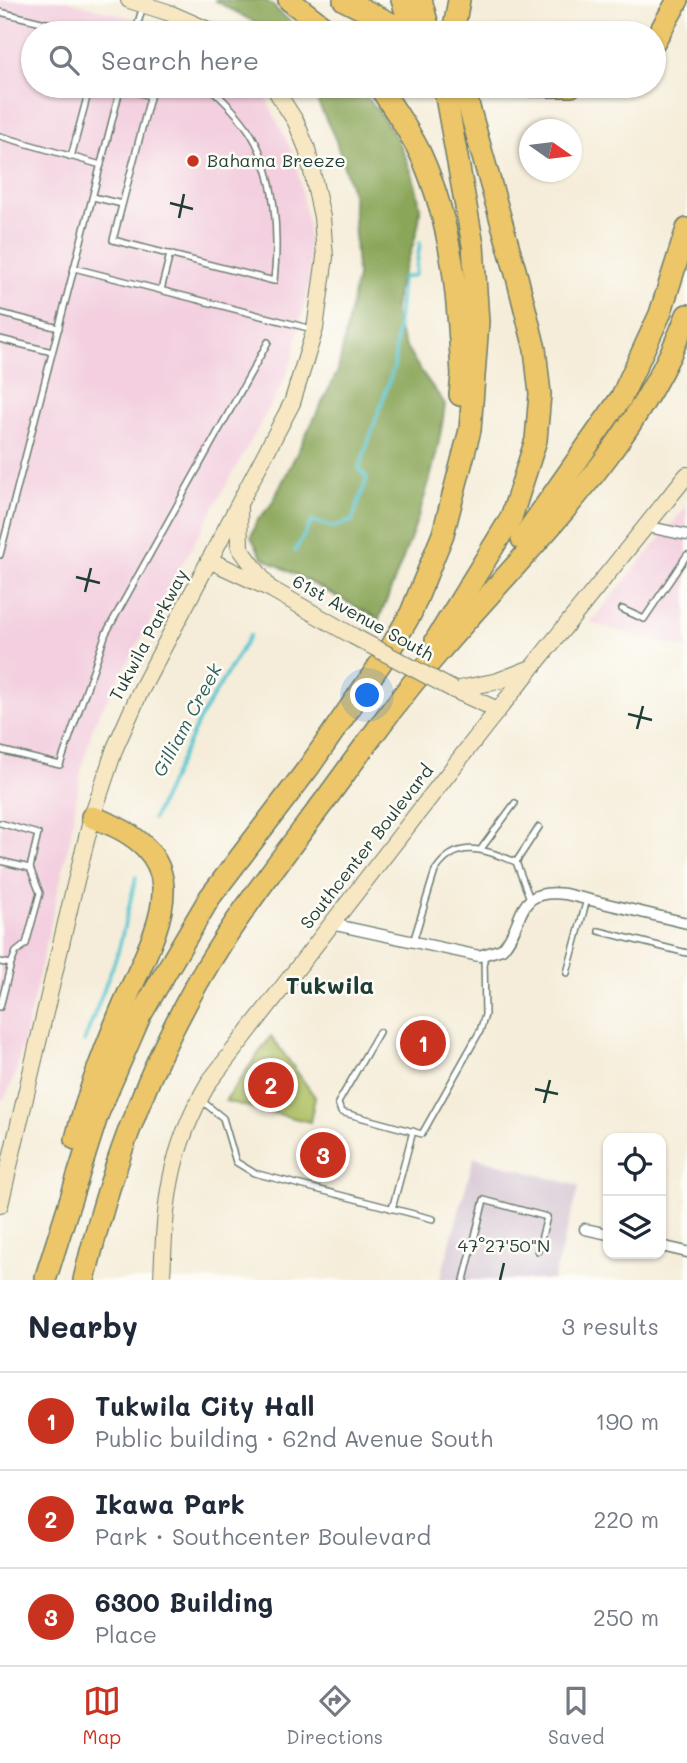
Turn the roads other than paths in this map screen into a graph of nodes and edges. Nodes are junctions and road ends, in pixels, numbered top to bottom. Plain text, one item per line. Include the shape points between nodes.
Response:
1 (289, 0) edge
2 (344, 0) edge
3 (402, 0) edge
4 (421, 0) edge
5 (459, 0) edge
6 (678, 0) edge
7 (136, 2) edge
8 (0, 12) edge
9 (37, 21) edge
10 (135, 21) edge
11 (191, 21) edge
12 (316, 21) edge
13 (387, 21) edge
14 (408, 21) edge
15 (427, 21) edge
16 (455, 21) edge
17 (666, 21) edge
18 (87, 98) edge
19 (118, 98) edge
20 (149, 98) edge
21 (219, 98) edge
22 (281, 98) edge
23 (386, 98) edge
24 (435, 98) edge
25 (446, 98) edge
26 (466, 98) edge
27 (0, 136) edge
28 (71, 157) junction
29 (101, 165) junction
30 (461, 174) junction
31 (93, 197) junction
32 (122, 204) junction
33 (687, 229) edge
34 (170, 254) junction
35 (74, 268) junction
36 (161, 290) junction
37 (0, 313) edge
38 (687, 316) edge
39 (59, 328) junction
40 (315, 330) junction
41 (0, 339) edge
42 (268, 342) dead end
43 (52, 352) junction
44 (685, 480) edge
45 (240, 503) junction
46 (644, 526) junction
47 (3, 531) edge
48 (687, 535) edge
49 (0, 555) edge
50 (687, 555) edge
51 (209, 560) junction
52 (271, 589) junction
53 (622, 609) dead end
54 (389, 651) junction
55 (438, 653) junction
56 (531, 668) junction
57 (454, 690) junction
58 (398, 701) junction
59 (498, 710) junction
60 (0, 750) edge
61 (514, 803) dead end
62 (92, 817) junction
63 (0, 823) edge
64 (539, 827) dead end
65 (481, 849) junction
66 (0, 861) edge
67 (516, 862) junction
68 (30, 868) junction
69 (587, 899) junction
70 (530, 900) junction
71 (687, 922) edge
72 (331, 924) junction
73 (599, 931) dead end
74 (412, 944) junction
75 (687, 953) edge
76 (484, 956) junction
77 (0, 961) edge
78 (11, 964) junction
79 (567, 973) dead end
80 (0, 1007) edge
81 (379, 1032) dead end
82 (199, 1099) junction
83 (8, 1129) edge
84 (413, 1131) junction
85 (0, 1205) edge
86 (392, 1209) junction
87 (433, 1219) dead end
88 (585, 1228) dead end
89 (603, 1233) edge
90 (666, 1247) edge
91 (538, 1251) dead end
92 (687, 1252) edge
93 (46, 1278) edge
94 (83, 1280) edge
95 (162, 1280) edge
96 (464, 1280) edge

1 - 12 highway
2 - 13 highway
3 - 14 highway
4 - 15 highway
5 - 16 highway
6 - 17 highway
7 - 10 lane
7 - 11 main road
8 - 9 lane
18 - 28 lane
19 - 29 lane
20 - 32 lane
21 - 34 lane via 250,132 262,157 278,245 274,281
22 - 40 main road, Tukwila Parkway via 307,149 322,217 325,257
23 - 54 highway via 420,152 452,247 463,375 453,449 437,512
24 - 30 highway
25 - 30 highway
26 - 58 highway via 535,349 540,394 536,440 511,518
27 - 28 lane
28 - 29 lane
29 - 31 lane
30 - 54 highway via 477,286 477,359 470,430 443,534 411,613
31 - 32 lane
31 - 35 lane
32 - 34 lane via 113,240
33 - 55 highway via 660,314 621,398
34 - 36 lane
35 - 36 lane
35 - 39 lane
36 - 40 lane
37 - 39 lane
38 - 55 highway via 657,385 621,439
39 - 43 lane
40 - 45 main road, Tukwila Parkway via 292,404
41 - 43 lane
42 - 60 lane via 106,634 60,765
43 - 47 lane
44 - 46 main road, Southcenter Boulevard
45 - 51 main road, Tukwila Parkway
45 - 52 main road via 240,548
46 - 48 street
46 - 56 main road, Southcenter Boulevard
47 - 49 lane
50 - 53 lane via 644,619
51 - 52 main road, 61st Avenue South
51 - 62 main road, Tukwila Parkway via 125,722
52 - 57 main road, 61st Avenue South, bridge
54 - 93 highway via 210,897 140,1016 98,1113
55 - 58 highway
56 - 57 main road
56 - 59 main road, Southcenter Boulevard
57 - 59 main road, 61st Avenue South
58 - 94 highway via 220,945 188,1002 140,1104
59 - 72 main road, Southcenter Boulevard
61 - 65 lane
62 - 83 main road, Tukwila Parkway
62 - 93 highway via 117,826 144,844 162,880 162,910 84,1108
63 - 68 lane via 38,834
64 - 67 lane
65 - 67 lane
65 - 74 lane via 462,849 440,862
66 - 68 lane
67 - 70 lane
68 - 78 lane via 40,893 26,944
69 - 70 street via 555,892
69 - 71 street
69 - 79 lane
70 - 76 street via 518,913 507,944
72 - 74 street
72 - 82 main road, Southcenter Boulevard
73 - 75 lane
74 - 76 street
76 - 84 lane via 485,1015 480,1031 422,1134
77 - 78 lane
78 - 80 lane
81 - 84 lane via 338,1103 341,1112
82 - 86 lane via 223,1118 236,1162 244,1168
82 - 95 main road, Southcenter Boulevard via 169,1176
83 - 85 main road, Tukwila Parkway
84 - 86 lane
86 - 87 lane
88 - 89 street
90 - 92 street
91 - 96 lane via 547,1217 484,1200

